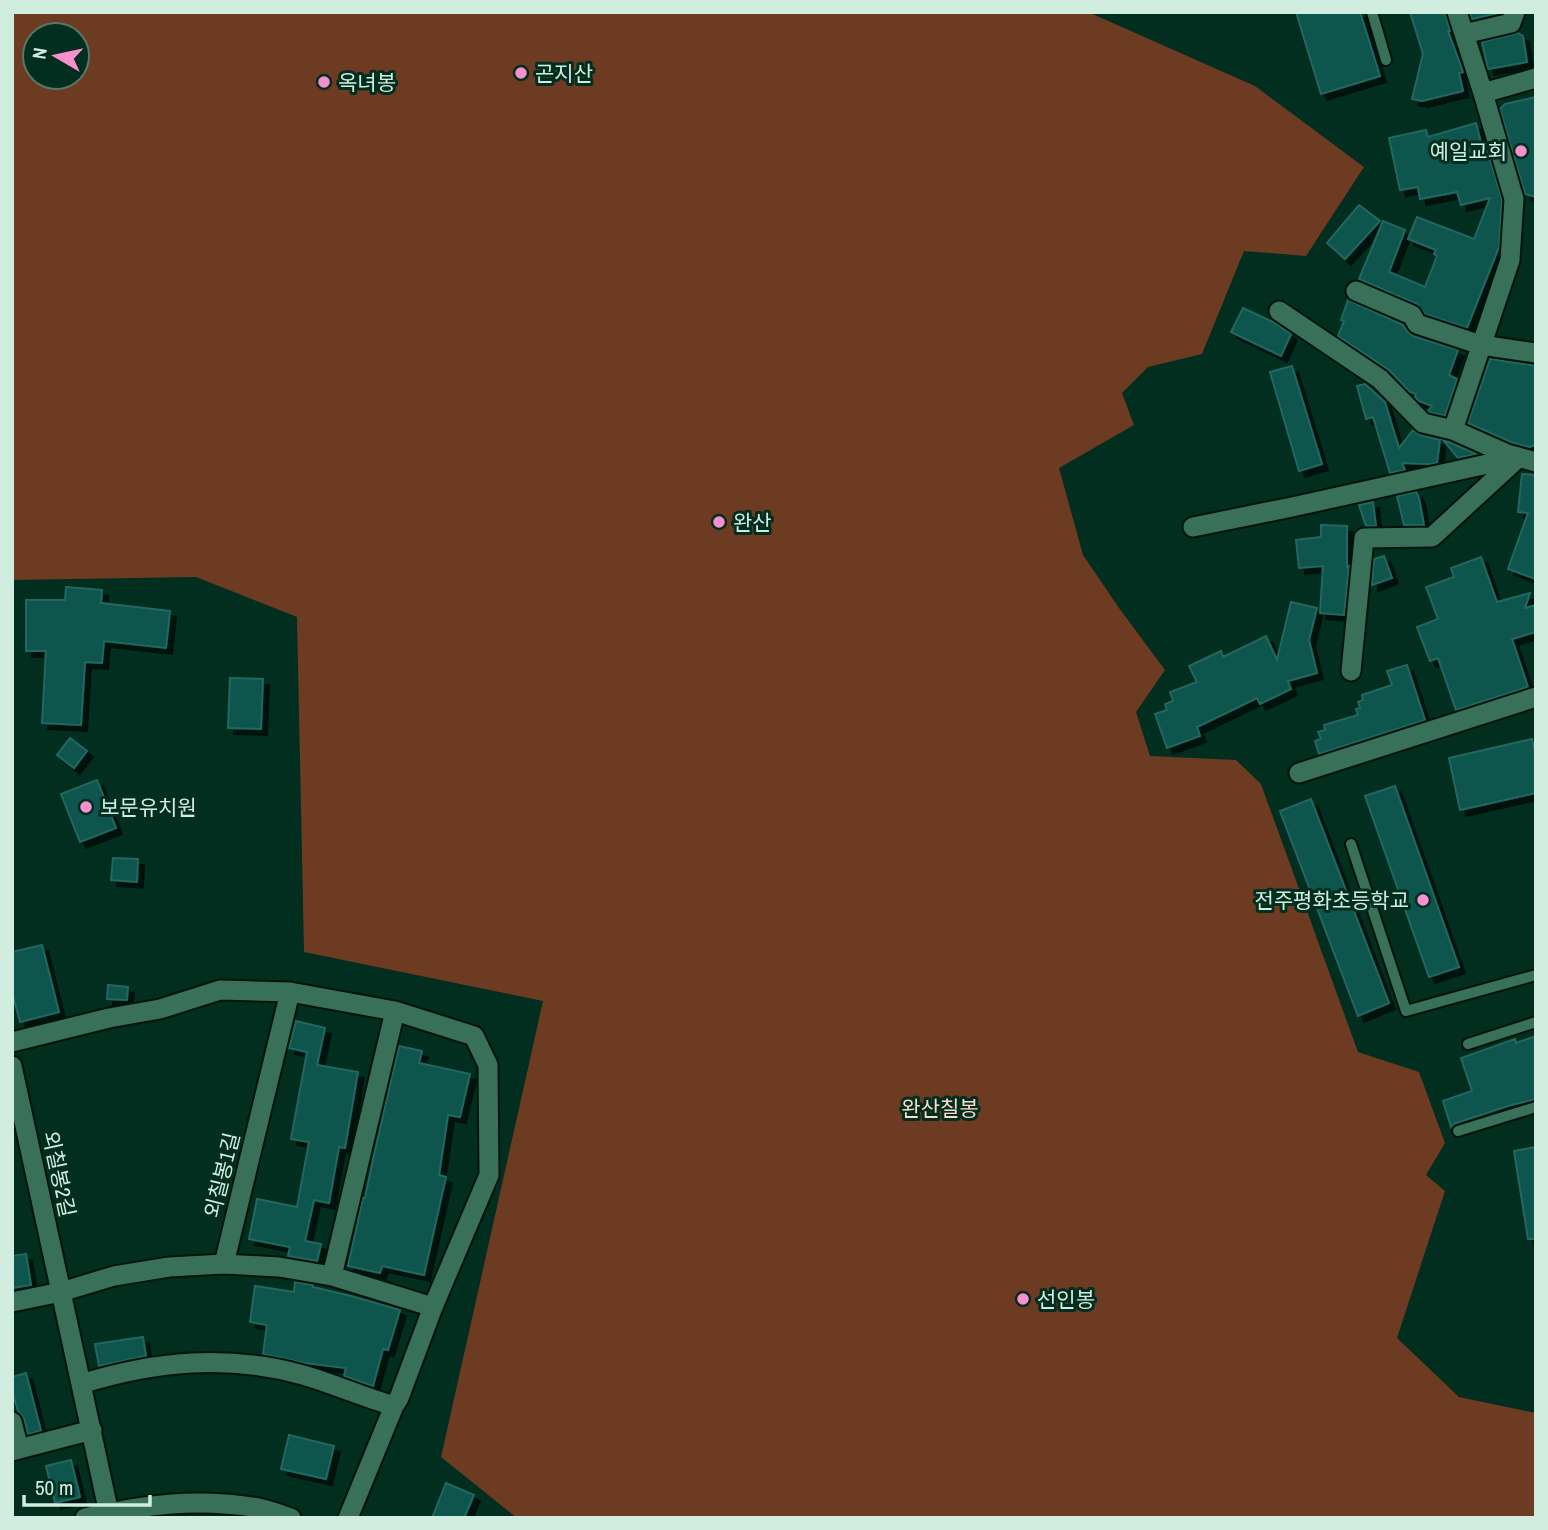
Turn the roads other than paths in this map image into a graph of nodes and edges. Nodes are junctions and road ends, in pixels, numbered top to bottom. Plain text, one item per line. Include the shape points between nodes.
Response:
1 (1372, 12) edge
2 (1457, 12) edge
3 (1515, 12) edge
4 (1464, 34) junction
5 (1386, 60) dead end
6 (1536, 78) edge
7 (1483, 93) junction
8 (1356, 291) dead end
9 (1279, 311) dead end
10 (1481, 345) junction
11 (1536, 353) edge
12 (1453, 430) junction
13 (1527, 459) edge
14 (1193, 527) dead end
15 (1351, 671) dead end
16 (1536, 697) edge
17 (1298, 772) dead end
18 (1351, 844) dead end
19 (1536, 975) edge
20 (290, 992) junction
21 (395, 1011) junction
22 (1536, 1022) edge
23 (12, 1042) edge
24 (1468, 1044) dead end
25 (12, 1066) edge
26 (1536, 1107) edge
27 (1458, 1131) dead end
28 (224, 1264) junction
29 (332, 1276) junction
30 (61, 1292) junction
31 (12, 1302) edge
32 (433, 1307) junction
33 (81, 1384) junction
34 (394, 1406) junction
35 (12, 1422) edge
36 (92, 1430) junction
37 (15, 1450) edge
38 (110, 1515) edge
39 (85, 1518) edge
40 (291, 1518) edge
41 (348, 1518) edge

1 - 5 lane
2 - 4 street
3 - 4 street via 1511,23
4 - 7 street
6 - 7 street
7 - 10 street via 1514,199 1510,260
8 - 10 street via 1412,315 1417,324
9 - 12 street via 1380,379 1423,423
10 - 11 street
10 - 12 street
12 - 13 street
13 - 14 street
13 - 15 street via 1432,537 1364,538
16 - 17 street
18 - 19 lane via 1406,1010
20 - 21 street
20 - 23 street via 220,990 160,1009
20 - 28 street, 외칠봉1길
21 - 29 street
21 - 32 street via 474,1036 488,1065 489,1175
22 - 24 lane
25 - 30 street, 외칠봉2길
26 - 27 lane
28 - 29 street
28 - 30 street via 128,1274
29 - 32 street
30 - 31 street
30 - 33 street, 외칠봉2길
32 - 34 street
33 - 34 street via 122,1372 207,1362 302,1375
33 - 36 street, 외칠봉2길
34 - 41 street
35 - 37 street
36 - 37 street
36 - 38 street, 외칠봉2길
38 - 39 street
38 - 40 street via 189,1502 261,1508

